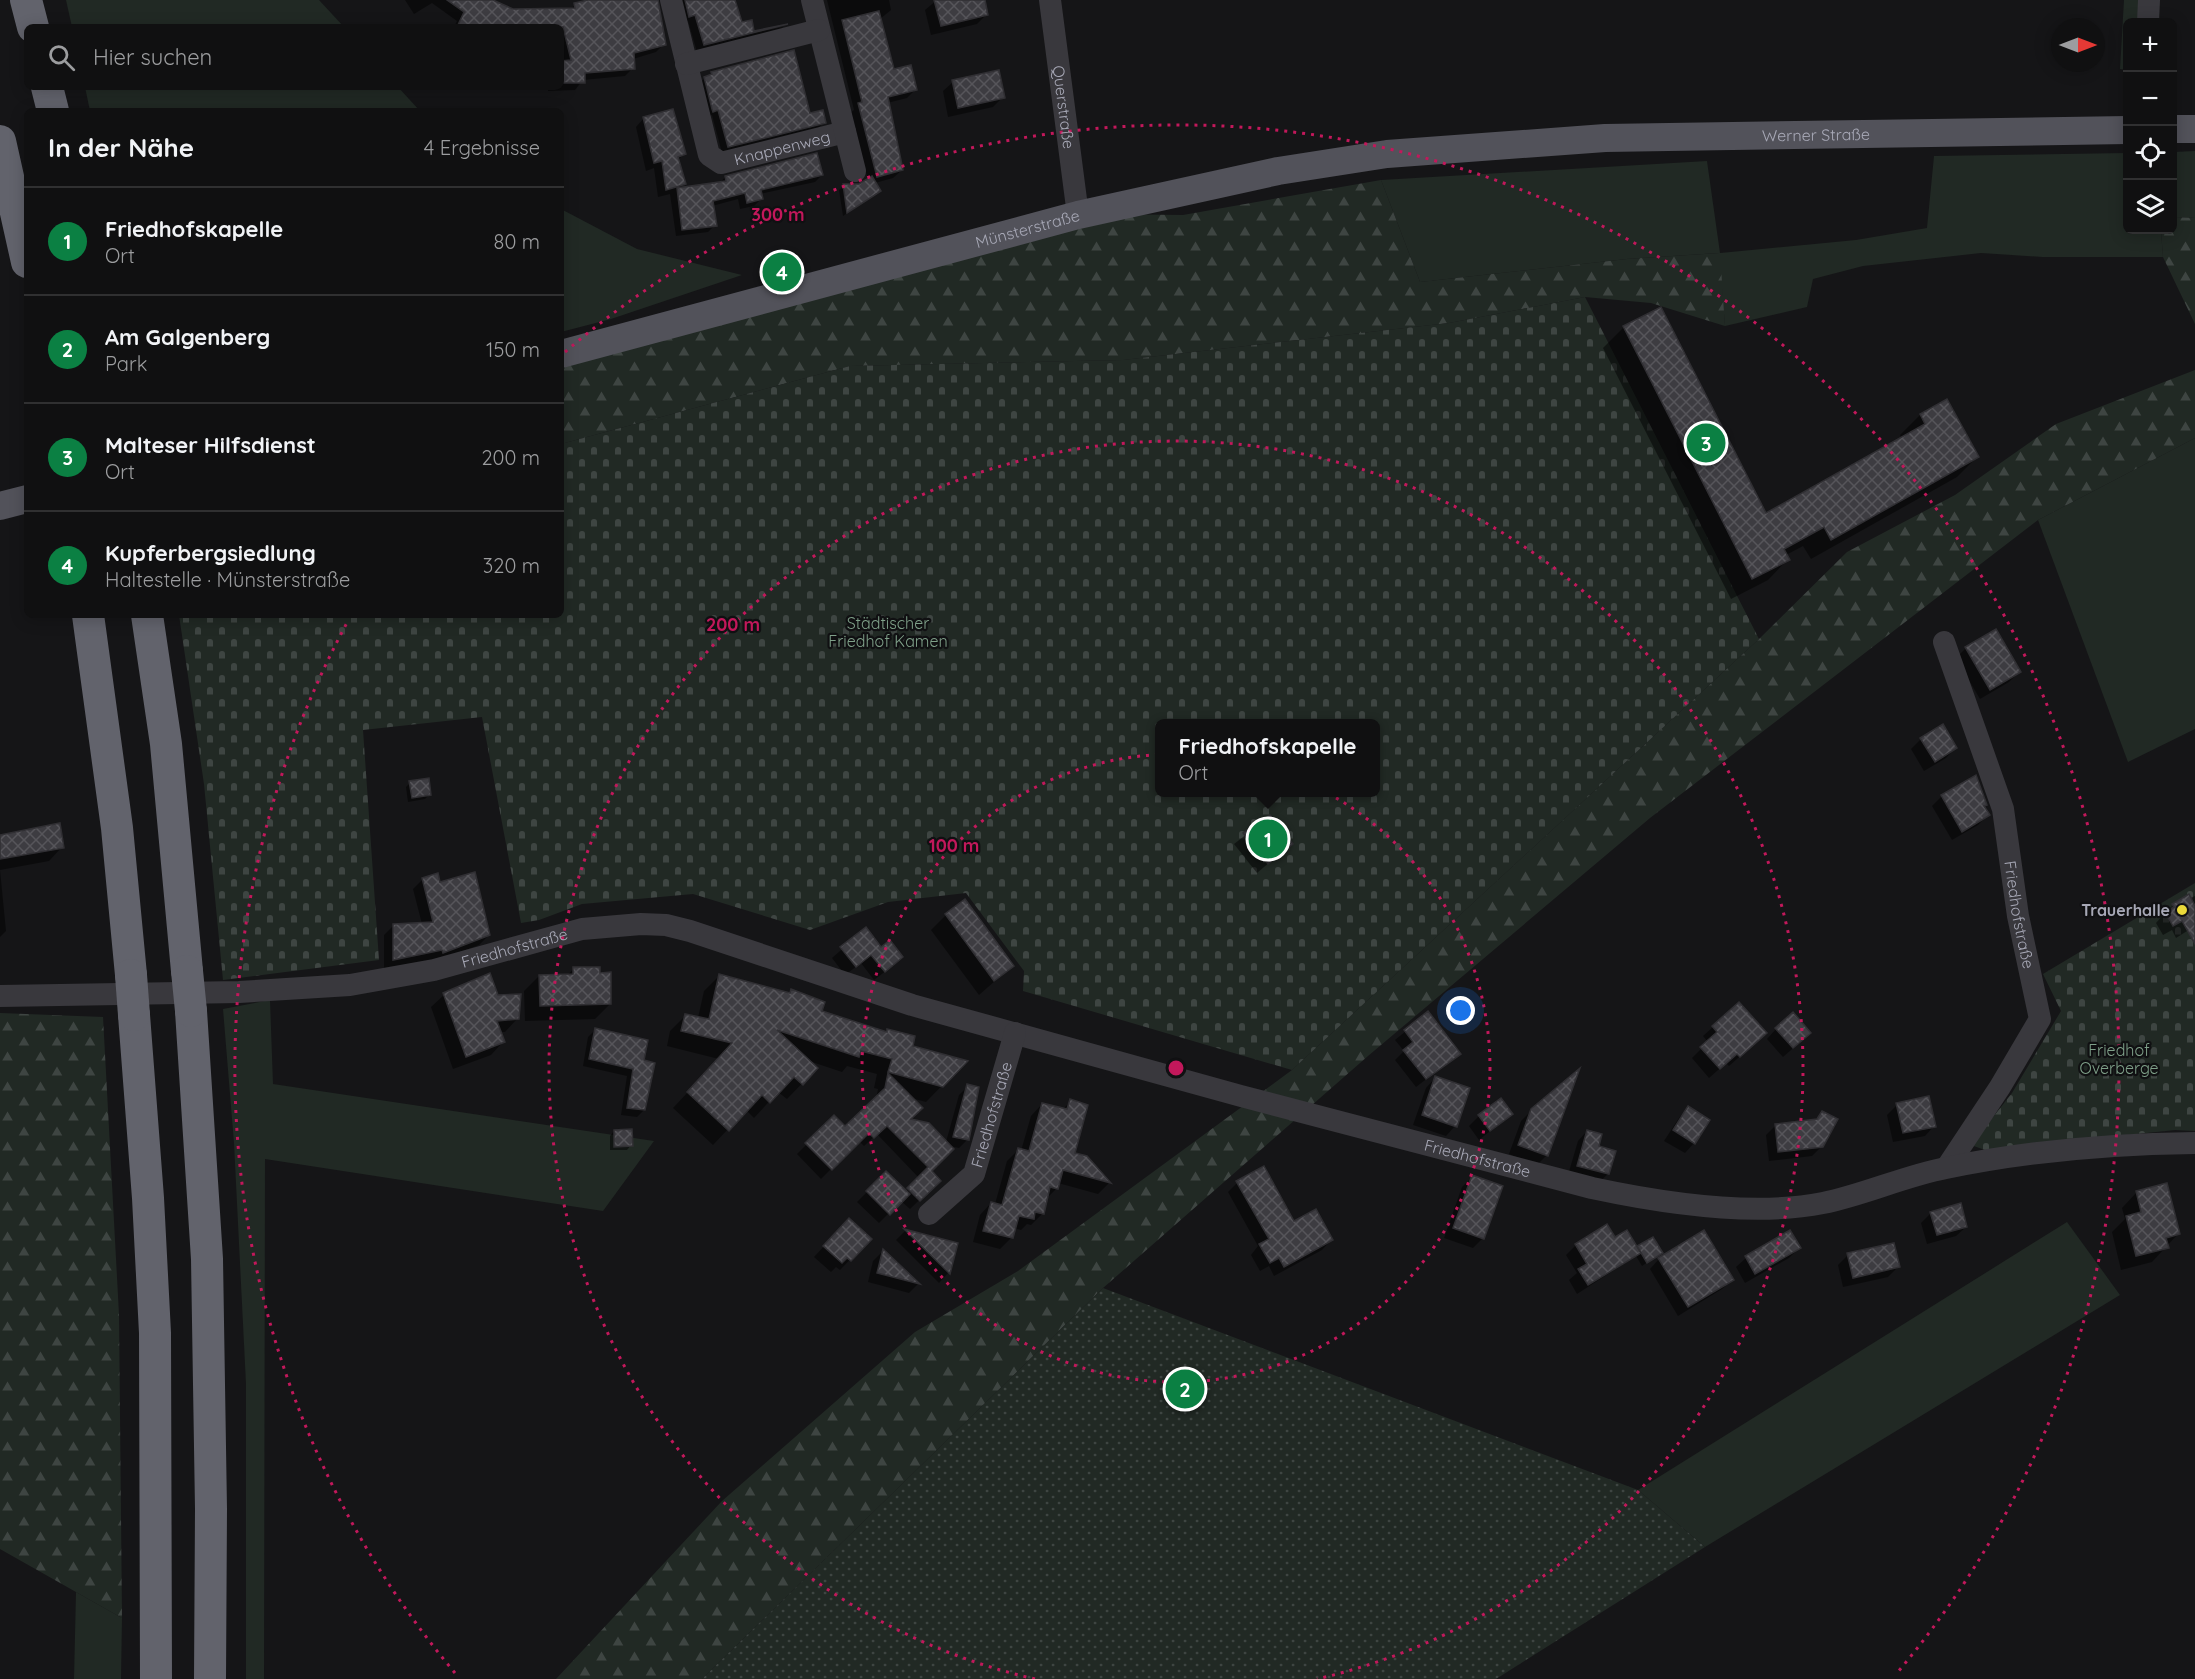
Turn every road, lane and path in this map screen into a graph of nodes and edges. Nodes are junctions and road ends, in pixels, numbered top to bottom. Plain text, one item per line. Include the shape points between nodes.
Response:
1 (26, 0) edge
2 (670, 0) edge
3 (812, 0) edge
4 (1050, 0) edge
5 (2149, 0) edge
6 (2148, 18) edge
7 (32, 24) edge
8 (819, 30) junction
9 (686, 64) junction
10 (48, 90) edge
11 (52, 108) edge
12 (2177, 129) edge
13 (2195, 129) edge
14 (2123, 130) edge
15 (845, 132) junction
16 (0, 141) edge
17 (1503, 144) joint
18 (855, 171) dead end
19 (1078, 215) junction
20 (24, 249) edge
21 (564, 353) edge
22 (24, 500) edge
23 (0, 506) edge
24 (88, 618) edge
25 (147, 618) edge
26 (1944, 642) dead end
27 (0, 996) edge
28 (1015, 1033) junction
29 (2195, 1143) edge
30 (1947, 1167) junction
31 (928, 1214) dead end
32 (156, 1679) edge
33 (210, 1679) edge

1 - 7 highway
2 - 9 street, Knappenweg
3 - 8 street, Knappenweg
4 - 19 street, Querstraße
5 - 6 street
8 - 9 street
8 - 15 street, Knappenweg
9 - 15 street, Knappenweg via 709,155 720,163
10 - 11 highway
12 - 13 main road
14 - 17 main road, Werner Straße via 1726,135
15 - 18 street, Knappenweg
16 - 20 highway
17 - 19 main road, Münsterstraße via 1387,154 1278,171
19 - 21 main road, Münsterstraße
22 - 23 main road
24 - 32 highway, bridge via 117,828 148,1198 155,1333
25 - 33 highway, bridge via 166,744 188,971 207,1259
26 - 30 street, Friedhofstraße via 2003,808 2018,916 2040,1019
27 - 28 street, Friedhofstraße via 351,986 434,970 582,929 641,924 690,931 844,984
28 - 30 street, Friedhofstraße via 1592,1188 1694,1206 1823,1203
28 - 31 street, Friedhofstraße via 974,1174
29 - 30 street, Friedhofstraße via 2088,1148

